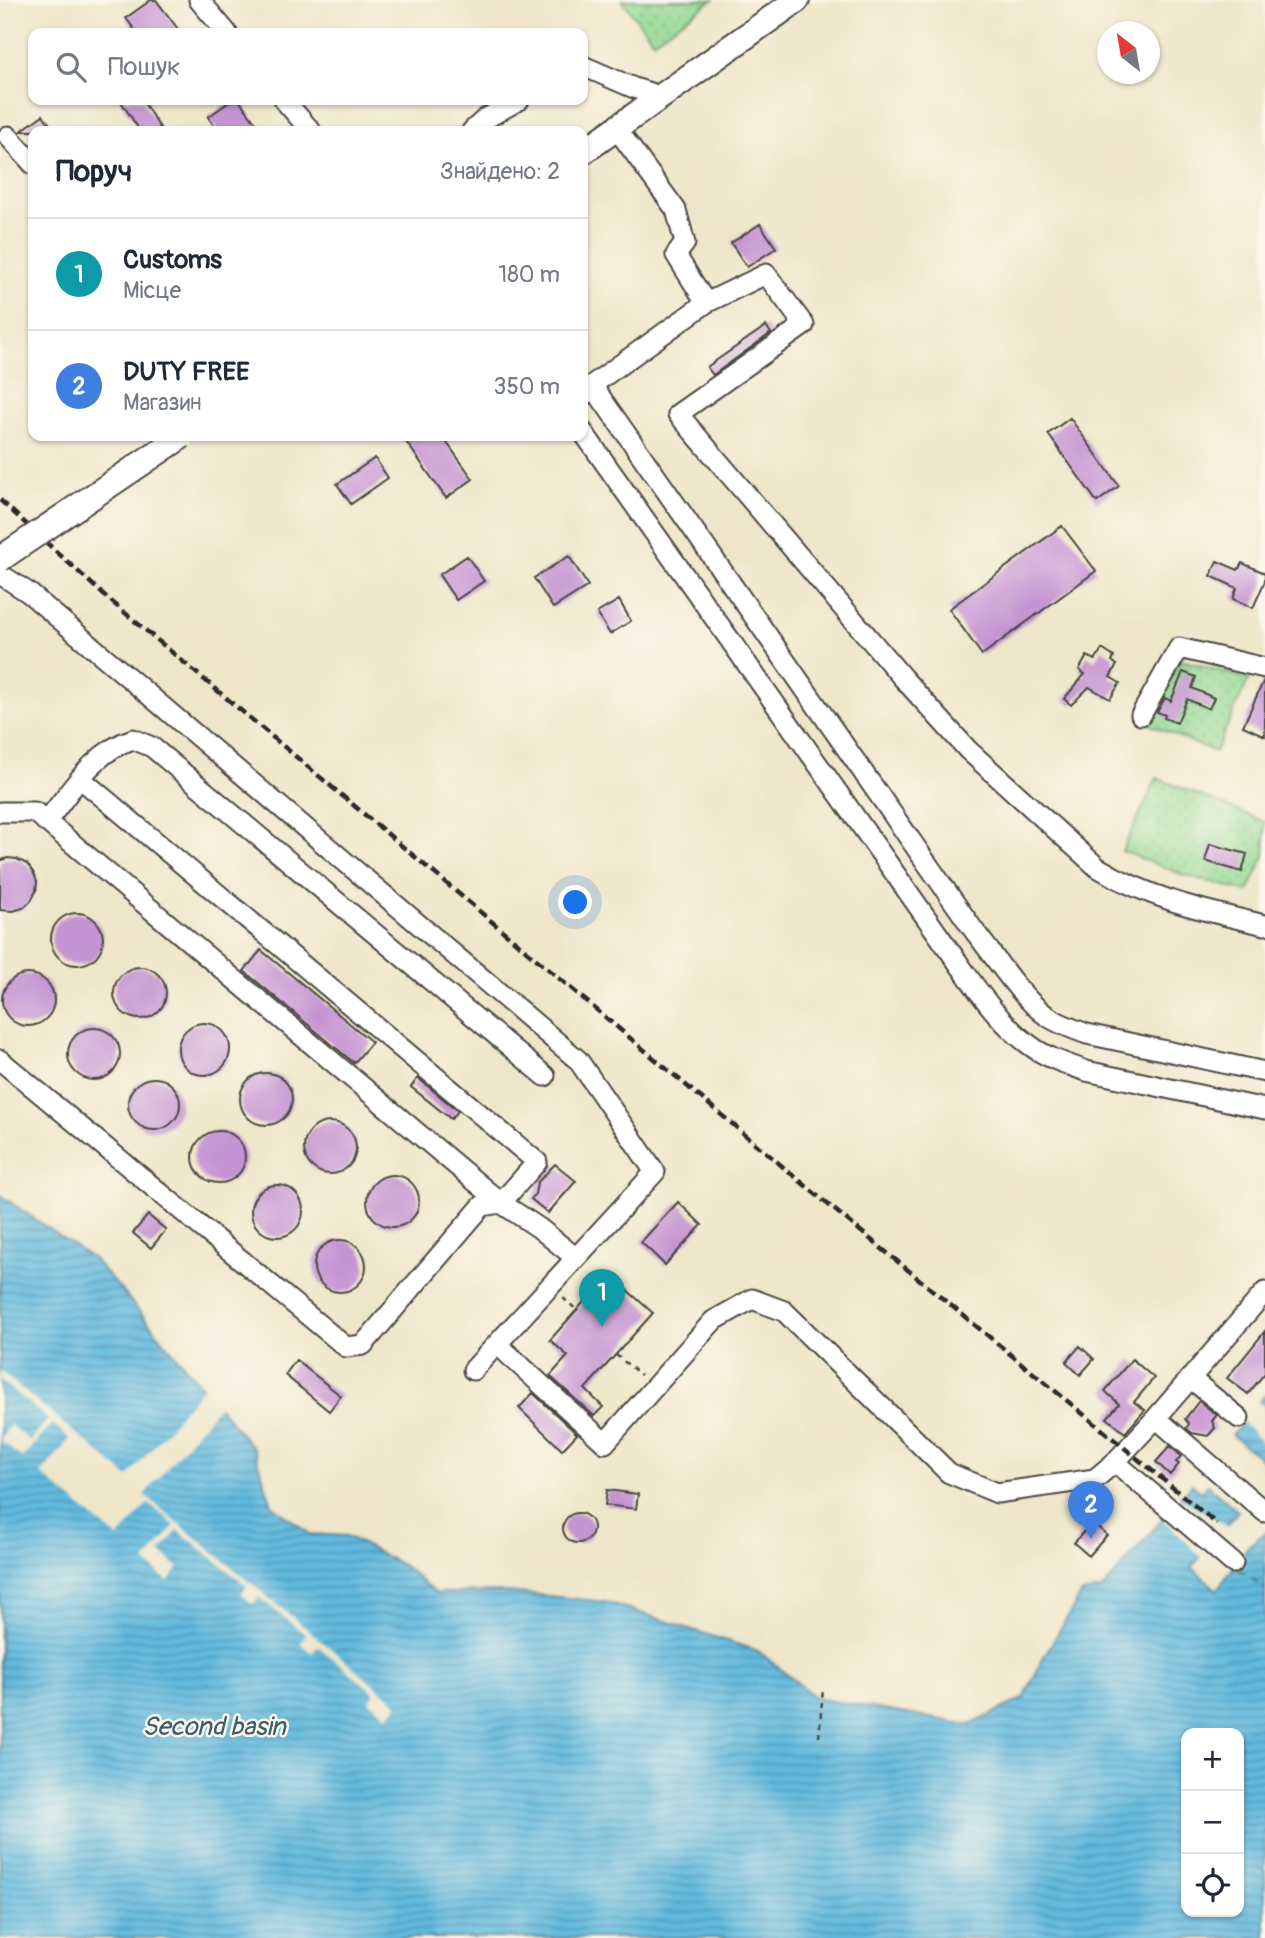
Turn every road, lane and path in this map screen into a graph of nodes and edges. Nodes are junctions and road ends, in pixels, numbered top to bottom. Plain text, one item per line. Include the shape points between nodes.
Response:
1 (199, 0) edge
2 (797, 0) edge
3 (223, 28) edge
4 (588, 68) edge
5 (660, 96) junction
6 (288, 105) edge
7 (510, 105) edge
8 (307, 126) edge
9 (478, 126) edge
10 (617, 129) junction
11 (8, 136) dead end
12 (588, 149) edge
13 (28, 158) edge
14 (706, 303) junction
15 (588, 391) edge
16 (588, 439) edge
17 (175, 441) edge
18 (0, 559) edge
19 (0, 574) edge
20 (1265, 668) edge
21 (1140, 715) dead end
22 (81, 779) junction
23 (0, 812) edge
24 (46, 822) junction
25 (1265, 925) edge
26 (0, 1060) edge
27 (1265, 1072) edge
28 (545, 1076) dead end
29 (1265, 1109) edge
30 (501, 1203) junction
31 (576, 1258) junction
32 (1265, 1292) edge
33 (497, 1344) junction
34 (616, 1355) dead end
35 (473, 1370) dead end
36 (1190, 1378) junction
37 (656, 1387) junction
38 (1156, 1418) junction
39 (1239, 1418) dead end
40 (1115, 1462) junction
41 (1265, 1512) edge
42 (1233, 1563) dead end
43 (822, 1688) dead end
44 (819, 1737) dead end

1 - 3 street
2 - 5 main road
4 - 5 street
5 - 10 main road
6 - 8 street
7 - 9 street
10 - 12 main road
10 - 14 street via 676,210 685,243 676,255
11 - 13 street
14 - 15 street
14 - 25 street via 766,274 804,325 678,414 902,677 968,750 1097,867 1147,893
15 - 27 street via 975,932 1029,1000 1046,1015 1087,1034
16 - 29 street via 949,950 1009,1027 1031,1047 1086,1071
17 - 18 main road, bridge
19 - 31 street via 29,593 578,1060 655,1172
20 - 21 street via 1180,648
22 - 24 street
22 - 28 street via 117,744 133,739 152,747
22 - 30 street via 537,1162
23 - 24 street via 35,812
24 - 30 street
26 - 30 street via 346,1347 363,1345 482,1206
30 - 31 street
31 - 33 street
32 - 36 street
33 - 35 street
33 - 37 street via 605,1443
34 - 37 path
36 - 38 street
36 - 39 street
37 - 40 street via 713,1321 752,1299 784,1311 949,1473 997,1493 1095,1479
38 - 40 street
38 - 41 street
40 - 42 street
43 - 44 path

